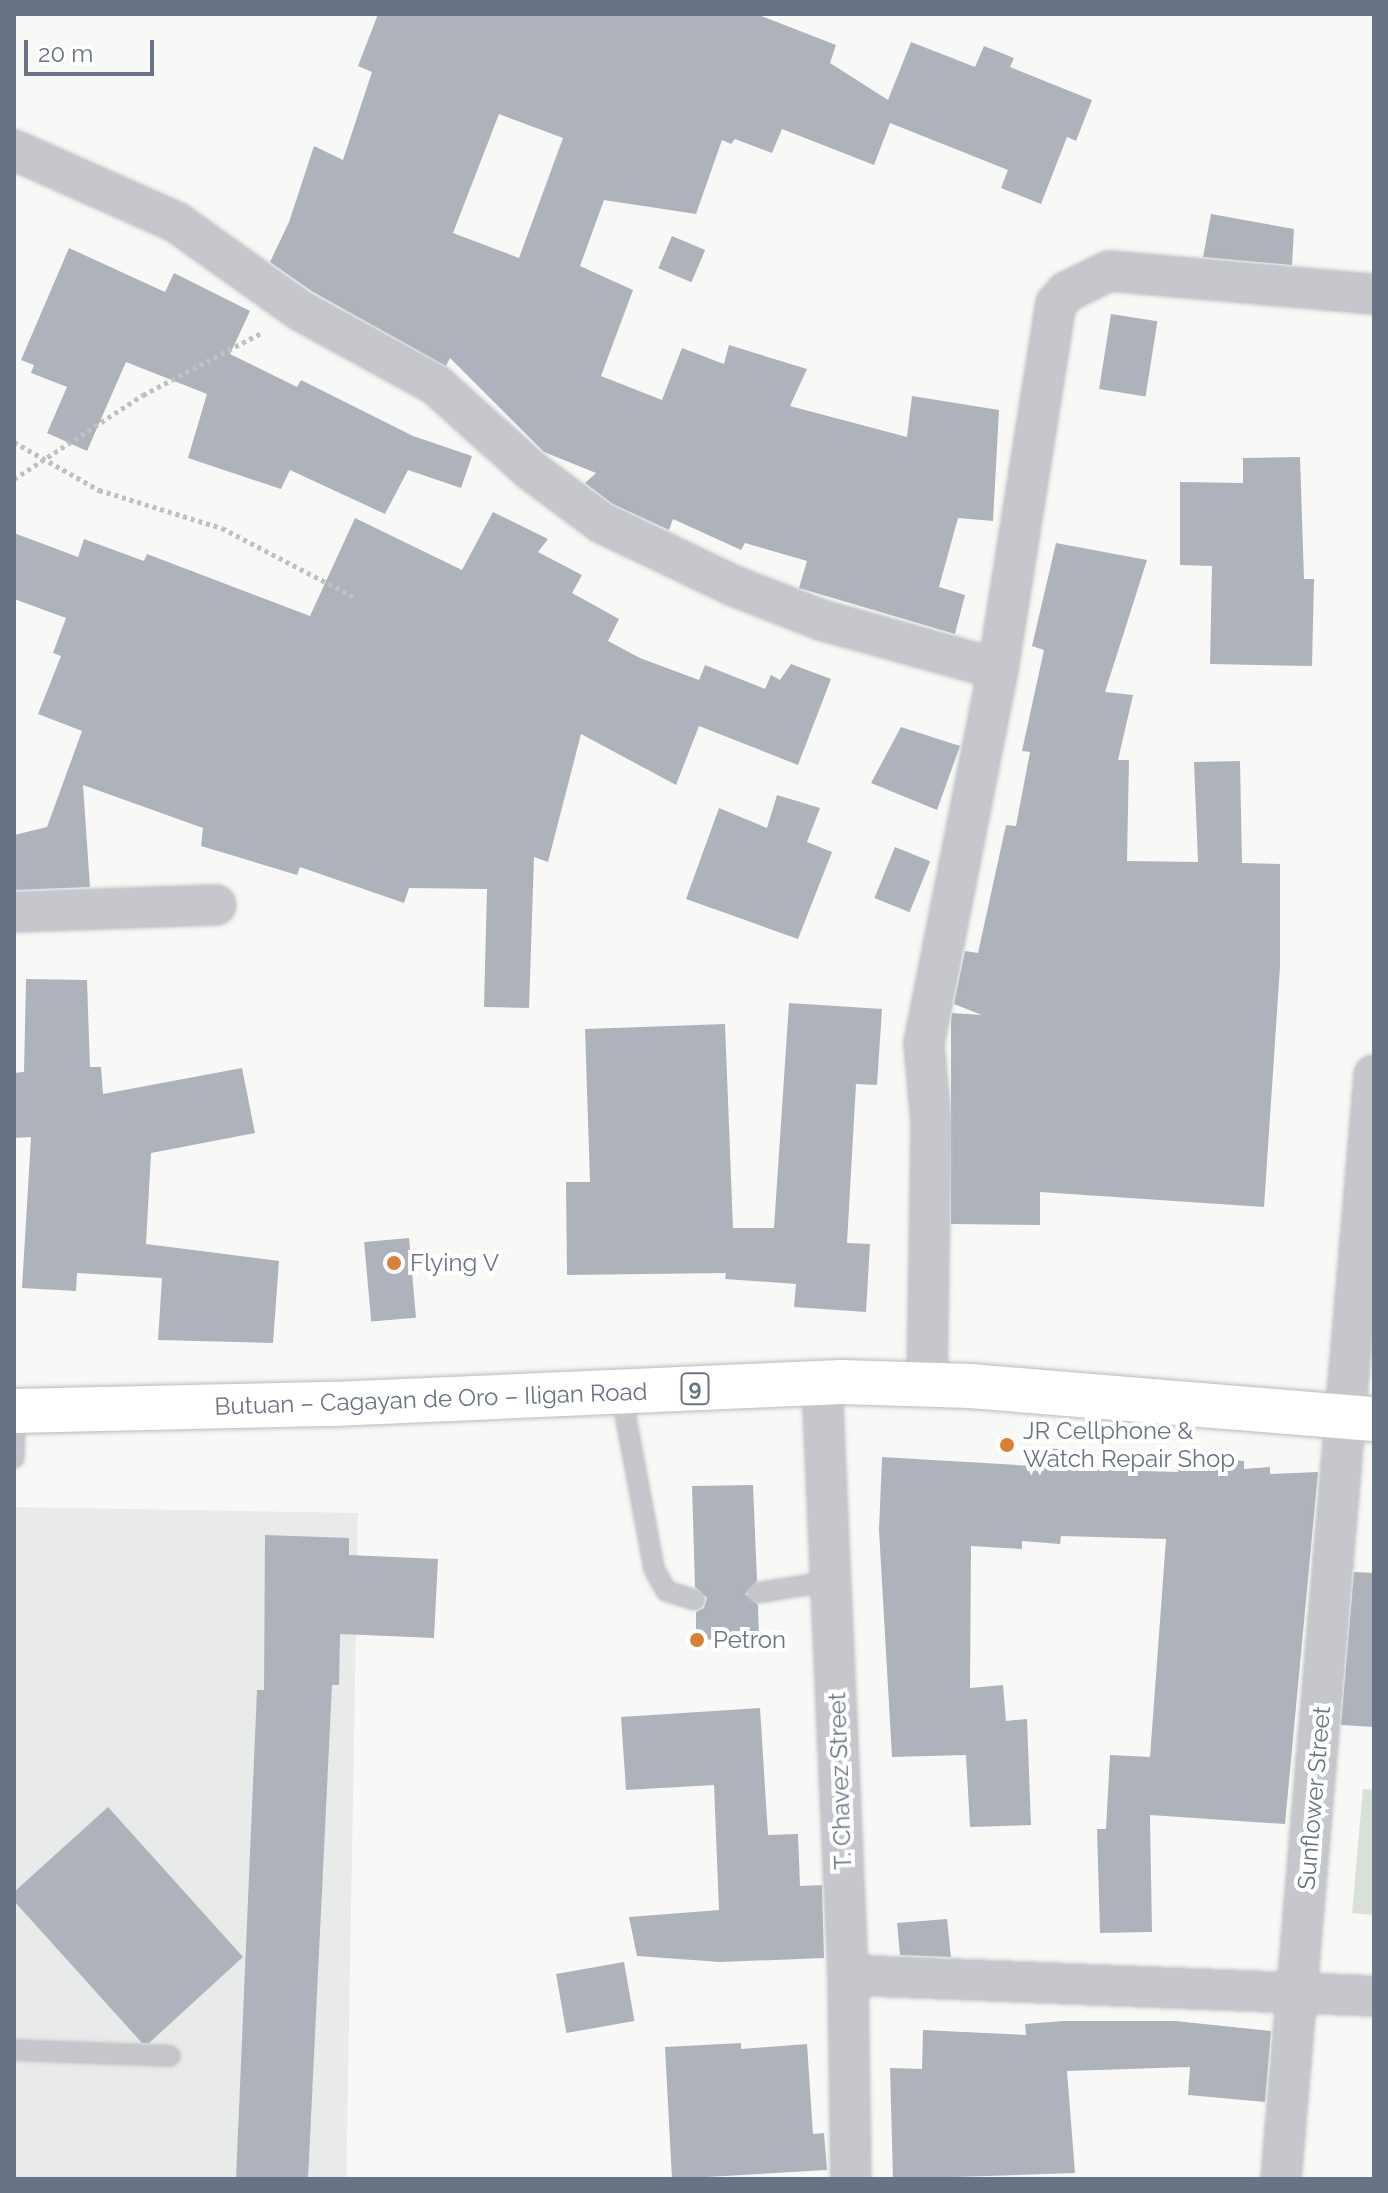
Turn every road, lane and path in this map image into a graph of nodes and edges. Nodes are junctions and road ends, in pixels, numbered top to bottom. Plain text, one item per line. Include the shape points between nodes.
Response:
1 (14, 150) edge
2 (1374, 294) edge
3 (301, 311) junction
4 (14, 442) edge
5 (43, 462) junction
6 (14, 479) edge
7 (354, 597) dead end
8 (998, 669) junction
9 (216, 905) dead end
10 (14, 912) edge
11 (1374, 1075) edge
12 (927, 1383) junction
13 (822, 1384) junction
14 (621, 1392) junction
15 (14, 1411) edge
16 (1361, 1418) edge
17 (14, 1458) edge
18 (831, 1581) junction
19 (757, 1593) dead end
20 (695, 1600) dead end
21 (848, 1975) junction
22 (1296, 1995) junction
23 (1374, 1996) edge
24 (14, 2050) edge
25 (170, 2056) dead end
26 (851, 2179) edge
27 (1281, 2179) edge

1 - 3 street via 176,222
2 - 8 street via 1109,271 1066,292 1056,304
3 - 5 path via 143,395
3 - 8 street via 436,385 533,472 602,523 734,586 821,620
4 - 5 path
5 - 6 path
5 - 7 path via 99,490 222,528
8 - 12 street via 924,1043 931,1122
9 - 10 street
11 - 16 street, Sunflower Street
12 - 13 highway, Butuan – Cagayan de Oro – Iligan Road / 9
12 - 16 highway, Butuan – Cagayan de Oro – Iligan Road / 9
13 - 14 highway, Butuan – Cagayan de Oro – Iligan Road / 9
13 - 18 street, T. Chavez Street
14 - 15 highway, Butuan – Cagayan de Oro – Iligan Road / 9
14 - 20 lane via 654,1569 666,1591
15 - 17 lane
16 - 22 street, Sunflower Street
18 - 19 lane
18 - 21 street, T. Chavez Street
21 - 22 street
21 - 26 street, T. Chavez Street
22 - 23 street
22 - 27 street, Sunflower Street
24 - 25 lane

